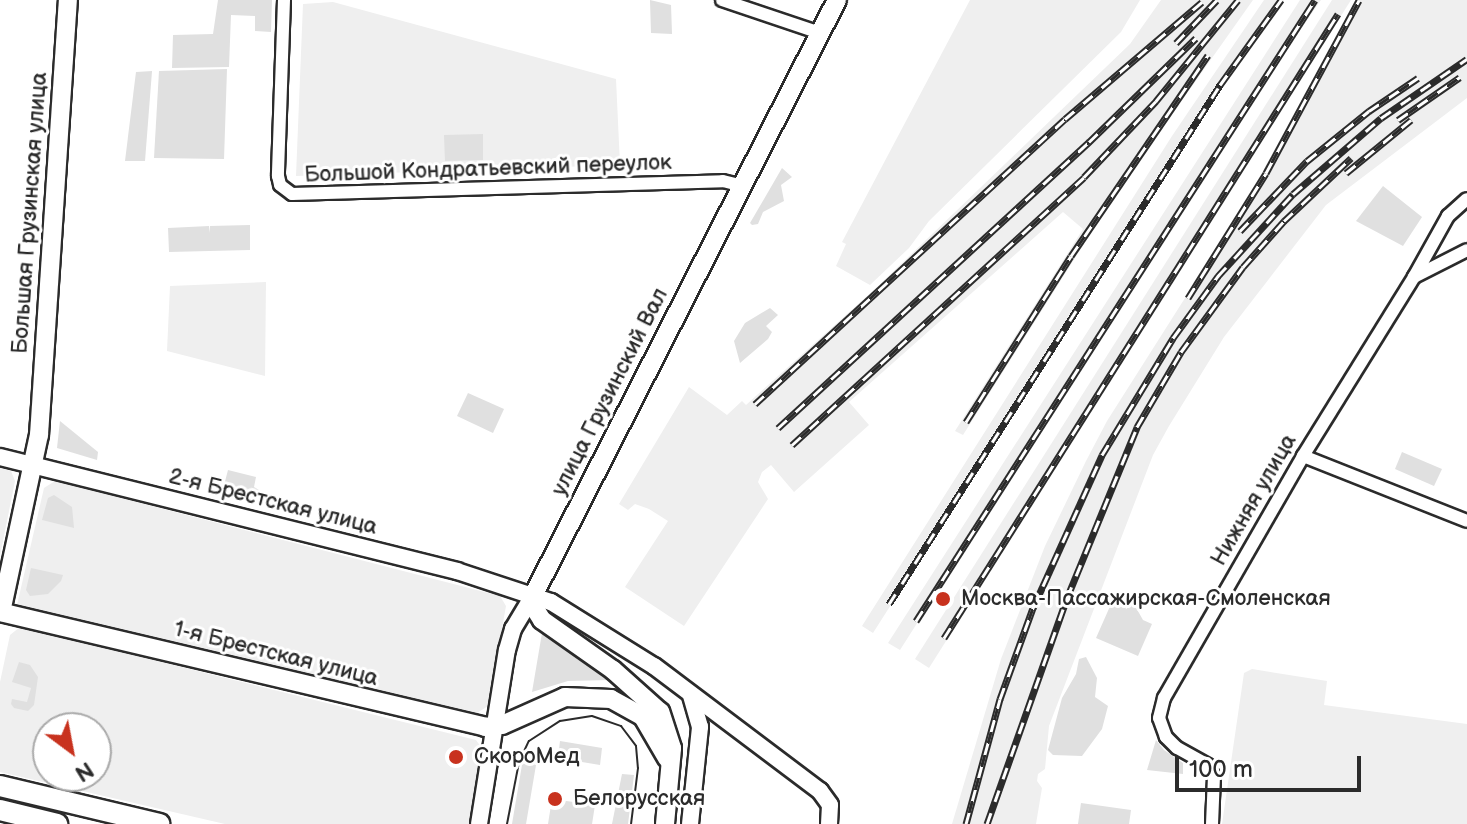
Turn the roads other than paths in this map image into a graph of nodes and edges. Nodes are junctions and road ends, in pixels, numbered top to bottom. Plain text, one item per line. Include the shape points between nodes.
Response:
1 (68, 0) edge
2 (284, 0) edge
3 (722, 0) edge
4 (837, 0) edge
5 (820, 33) junction
6 (743, 186) junction
7 (1467, 199) edge
8 (1467, 250) edge
9 (1417, 275) junction
10 (1303, 456) junction
11 (0, 457) edge
12 (34, 464) junction
13 (1467, 521) edge
14 (533, 596) junction
15 (0, 613) edge
16 (681, 686) junction
17 (494, 727) junction
18 (670, 770) junction
19 (0, 786) edge
20 (0, 810) edge
21 (57, 824) edge
22 (160, 824) edge
23 (479, 824) edge
24 (665, 824) edge
25 (690, 824) edge
26 (829, 824) edge
27 (1212, 824) edge

1 - 12 main road, Большая Грузинская улица
2 - 6 street, Большой Кондратьевский переулок via 278,176 287,193 723,181
3 - 5 street
4 - 5 main road, улица Грузинский Вал
5 - 6 main road, улица Грузинский Вал
6 - 14 main road, улица Грузинский Вал
7 - 9 street, Нижняя улица via 1448,216
8 - 9 street
9 - 10 street, Нижняя улица
10 - 13 street
10 - 27 street, Нижняя улица via 1160,710 1161,727 1171,743 1211,771
11 - 12 street, 2-я Брестская улица
12 - 14 street, 2-я Брестская улица via 457,571
12 - 15 main road, Большая Грузинская улица
14 - 16 street, 2-я Брестская улица via 560,607
14 - 17 street, улица Грузинский Вал via 513,629
14 - 18 main road via 542,620 655,706 670,733
15 - 17 main road, 1-я Брестская улица
16 - 25 street via 695,703 700,727
16 - 26 street, 2-я Брестская улица via 820,791 830,805
17 - 18 main road via 580,696 625,704 652,728
17 - 23 street, улица Грузинский Вал
18 - 24 main road
19 - 22 main road
20 - 21 main road

